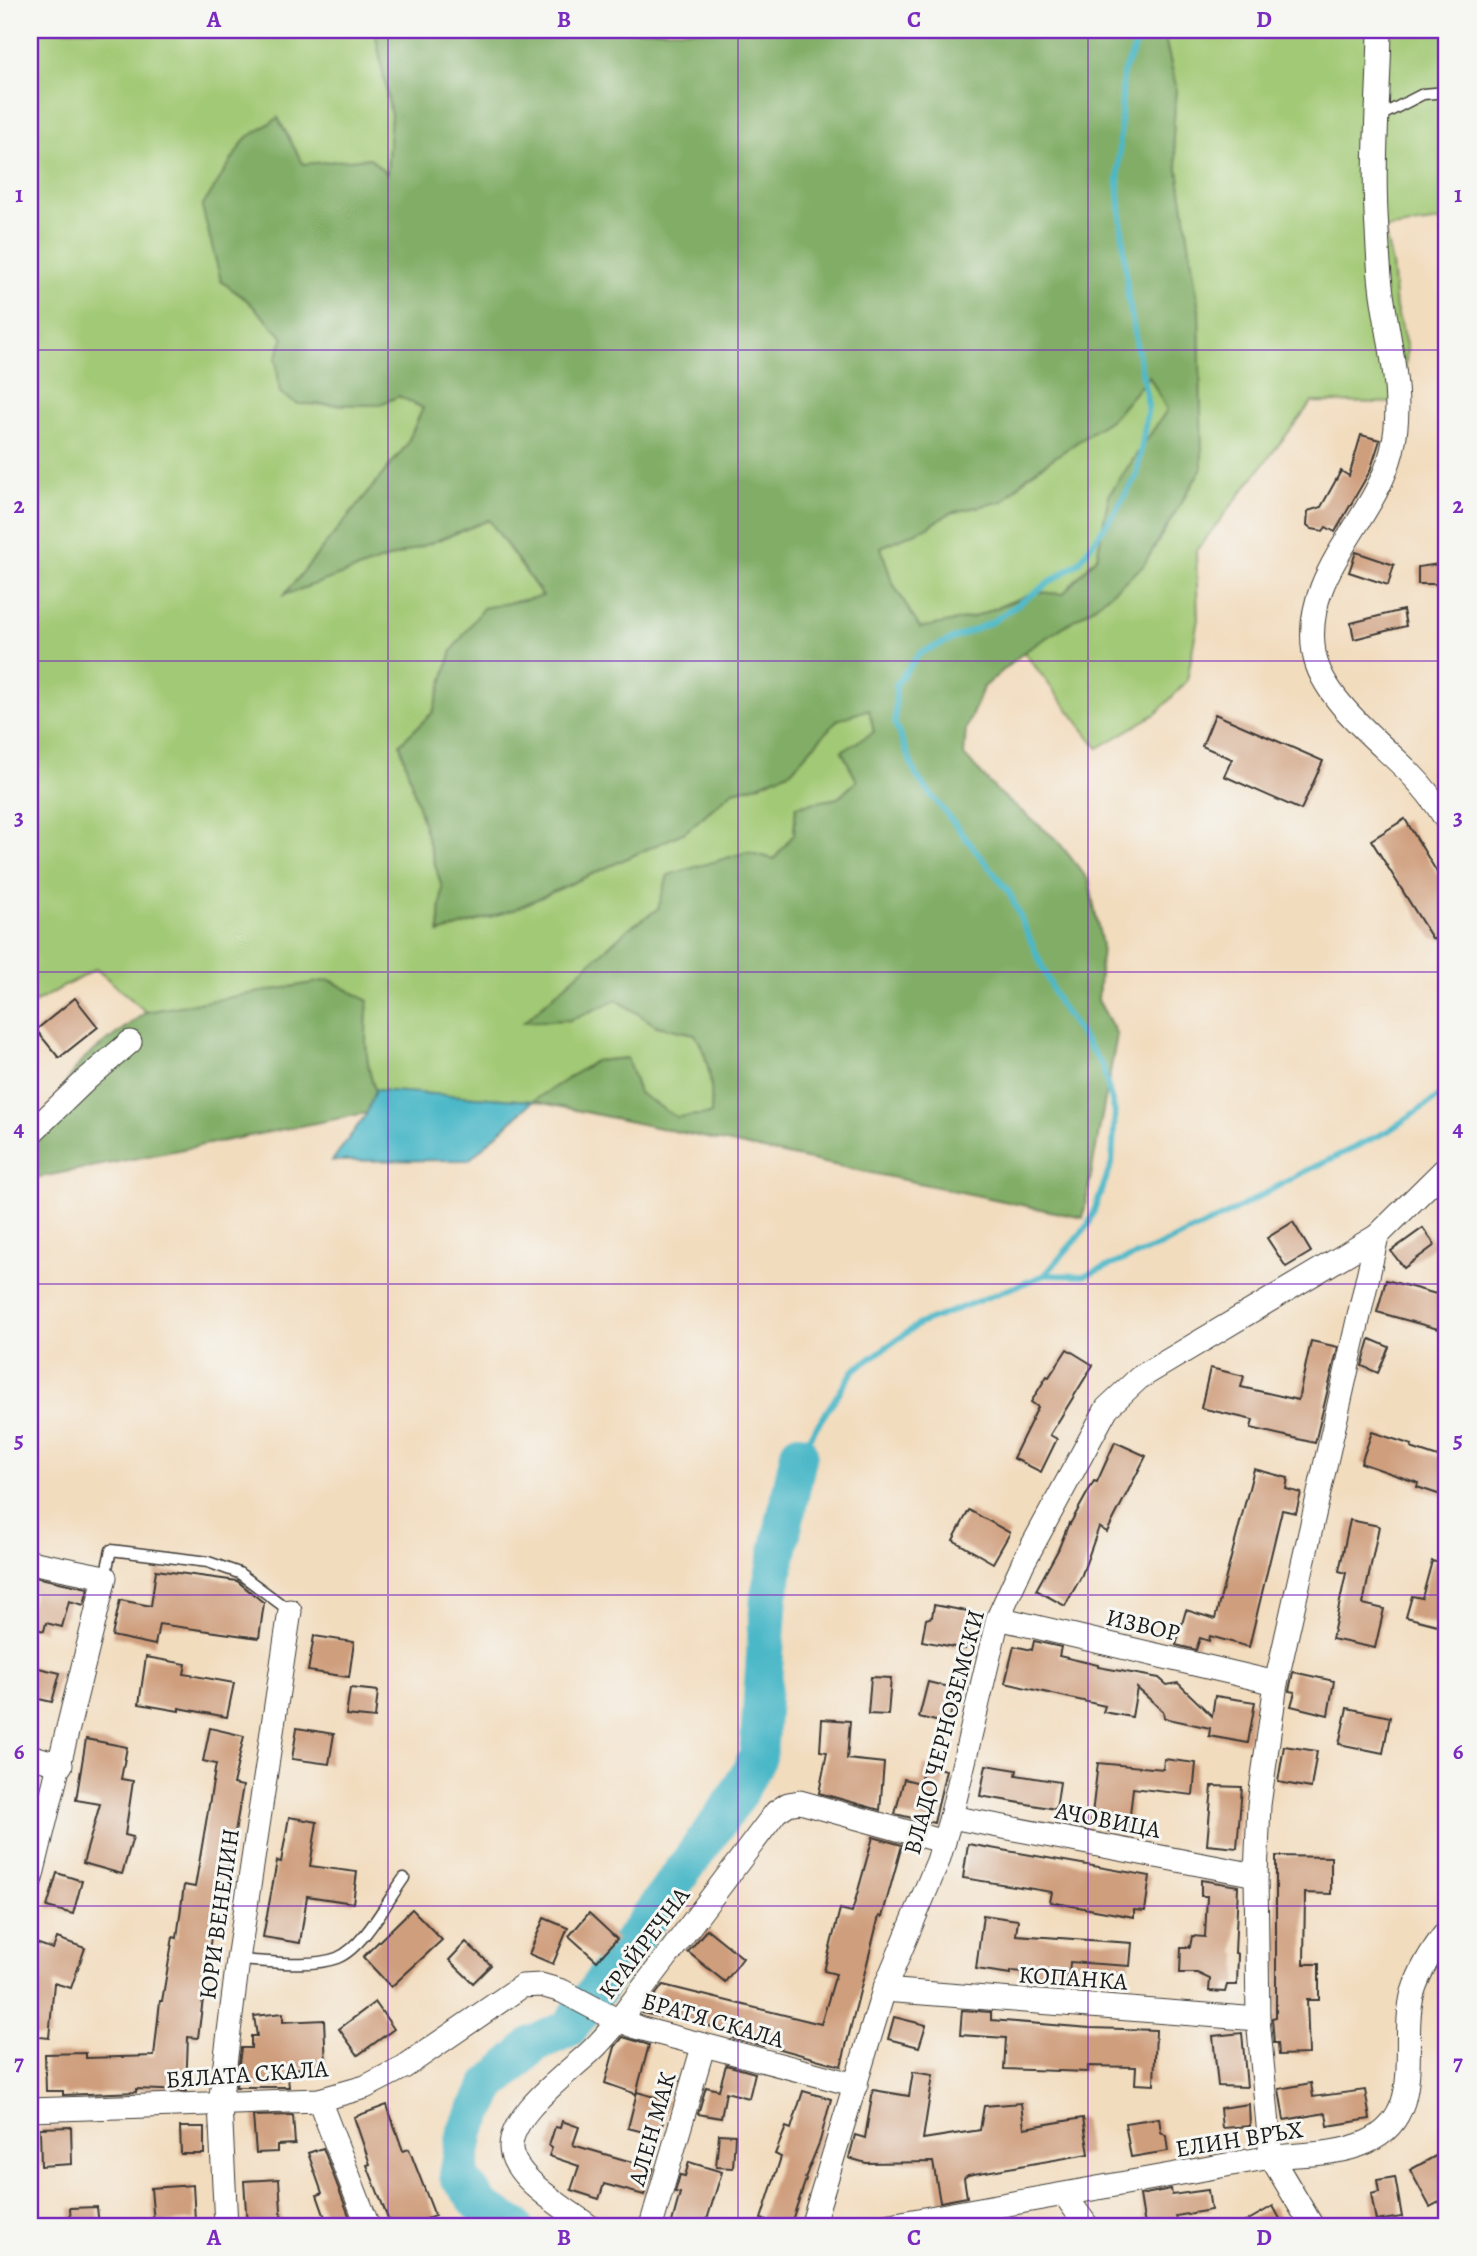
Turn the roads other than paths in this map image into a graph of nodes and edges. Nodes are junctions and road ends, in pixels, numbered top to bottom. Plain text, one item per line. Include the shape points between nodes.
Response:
1 (1380, 30) edge
2 (1447, 92) edge
3 (1376, 118) junction
4 (1444, 808) edge
5 (130, 1042) dead end
6 (30, 1134) edge
7 (1447, 1167) edge
8 (1377, 1236) junction
9 (30, 1562) edge
10 (105, 1577) junction
11 (290, 1611) joint
12 (998, 1618) junction
13 (1276, 1684) junction
14 (30, 1756) edge
15 (61, 1765) junction
16 (951, 1817) junction
17 (944, 1842) junction
18 (1256, 1875) junction
19 (404, 1878) dead end
20 (30, 1883) edge
21 (1447, 1931) edge
22 (238, 1960) junction
23 (884, 1990) junction
24 (562, 1991) joint
25 (615, 2018) junction
26 (1258, 2019) junction
27 (703, 2047) junction
28 (856, 2085) junction
29 (319, 2099) junction
30 (220, 2104) junction
31 (30, 2110) edge
32 (1272, 2157) junction
33 (1065, 2195) junction
34 (226, 2226) edge
35 (368, 2226) edge
36 (589, 2226) edge
37 (651, 2226) edge
38 (812, 2226) edge
39 (885, 2226) edge
40 (1087, 2226) edge
41 (1312, 2226) edge

1 - 3 street
2 - 3 lane via 1423,94
3 - 4 street via 1381,293 1397,402 1392,449 1379,488 1319,590 1312,624 1314,656 1329,688 1355,721
5 - 6 street
7 - 8 street, ВЛАДО ЧЕРНОЗЕМСКИ
8 - 12 street, ВЛАДО ЧЕРНОЗЕМСКИ via 1139,1378 1107,1408
8 - 13 street
9 - 10 street
10 - 11 lane via 111,1550 208,1562 239,1573
10 - 15 street
11 - 22 street, ЮРИ ВЕНЕЛИН
12 - 13 street, ИЗВОР
12 - 16 street, ВЛАДО ЧЕРНОЗЕМСКИ
13 - 18 street via 1259,1805
14 - 15 street
15 - 20 street
16 - 17 street, ВЛАДО ЧЕРНОЗЕМСКИ
16 - 18 street, АЧОВИЦА
17 - 23 street, ВЛАДО ЧЕРНОЗЕМСКИ
17 - 25 street, КРАЙРЕЧНА via 800,1802 788,1804 776,1812
18 - 26 street
19 - 22 lane via 359,1941 339,1957 316,1962
21 - 32 street, ЕЛИН ВРЪХ via 1432,1950 1413,1992 1402,2109 1390,2128 1366,2142 1331,2152
22 - 30 street, ЮРИ ВЕНЕЛИН
23 - 26 street, КОПАНКА
23 - 28 street, ВЛАДО ЧЕРНОЗЕМСКИ
24 - 25 street, БРАТЯ СКАЛА
24 - 29 street, БЯЛАТА СКАЛА via 522,1986 404,2067 365,2087
25 - 27 street, БРАТЯ СКАЛА
25 - 36 street, КРАЙРЕЧНА via 593,2050 533,2105 511,2138 511,2152 530,2180
26 - 32 street
27 - 28 street, БРАТЯ СКАЛА
27 - 37 street, АЛЕН МАК
28 - 38 street, ВЛАДО ЧЕРНОЗЕМСКИ
29 - 30 street, БЯЛАТА СКАЛА
29 - 35 street
30 - 31 street, БЯЛАТА СКАЛА
30 - 34 street, ЮРИ ВЕНЕЛИН
32 - 33 street, ЕЛИН ВРЪХ
32 - 41 street
33 - 39 street, ЕЛИН ВРЪХ
33 - 40 street

